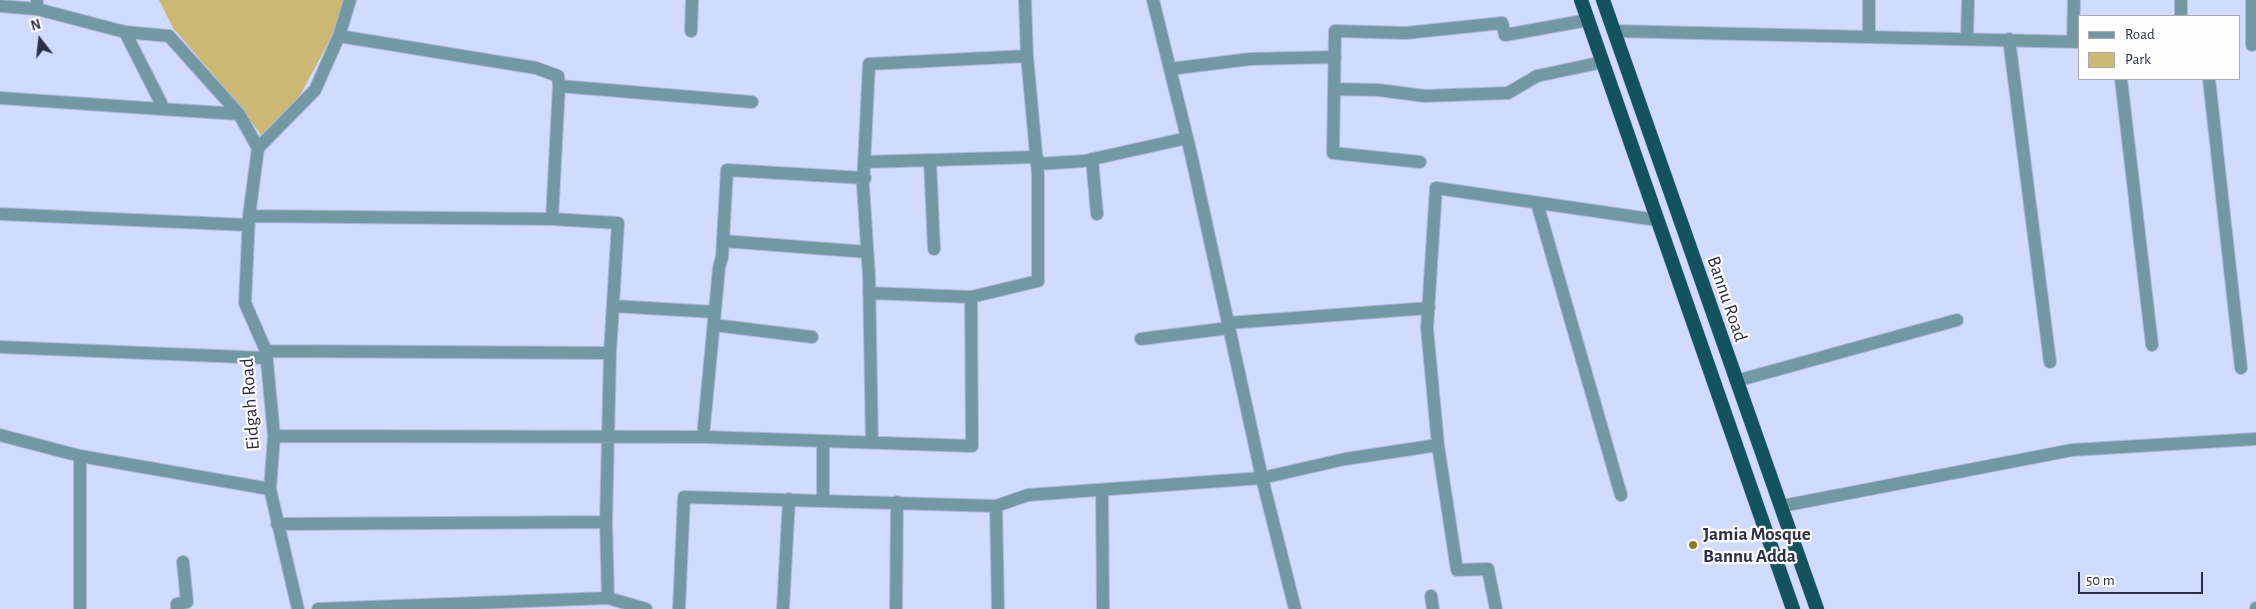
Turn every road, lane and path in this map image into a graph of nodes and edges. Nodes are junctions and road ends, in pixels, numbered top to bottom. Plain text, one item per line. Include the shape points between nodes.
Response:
1 (350, 0) edge
2 (692, 0) edge
3 (1025, 0) edge
4 (1153, 0) edge
5 (1581, 0) edge
6 (1603, 0) edge
7 (1868, 0) edge
8 (1968, 0) edge
9 (2074, 0) edge
10 (2181, 0) edge
11 (2252, 0) edge
12 (37, 5) edge
13 (0, 6) edge
14 (2181, 15) edge
15 (1588, 20) junction
16 (691, 31) dead end
17 (1614, 31) junction
18 (125, 32) junction
19 (339, 36) junction
20 (1869, 36) junction
21 (1967, 39) junction
22 (2009, 39) junction
23 (2076, 42) edge
24 (2249, 45) edge
25 (1027, 56) junction
26 (1335, 57) junction
27 (1603, 62) junction
28 (1170, 69) junction
29 (2121, 80) edge
30 (2209, 80) edge
31 (560, 86) junction
32 (1334, 89) junction
33 (0, 98) edge
34 (752, 102) dead end
35 (161, 109) junction
36 (239, 114) junction
37 (1187, 138) junction
38 (258, 148) junction
39 (930, 160) junction
40 (1092, 160) junction
41 (1037, 161) junction
42 (864, 162) junction
43 (1420, 162) dead end
44 (864, 178) junction
45 (1537, 202) junction
46 (0, 214) edge
47 (1097, 214) dead end
48 (552, 219) junction
49 (1657, 220) junction
50 (249, 221) junction
51 (723, 241) junction
52 (934, 249) dead end
53 (867, 252) junction
54 (869, 293) junction
55 (971, 297) junction
56 (613, 306) junction
57 (1429, 308) junction
58 (714, 319) junction
59 (1957, 320) dead end
60 (1228, 325) junction
61 (812, 337) dead end
62 (1141, 339) dead end
63 (2152, 345) dead end
64 (0, 347) edge
65 (610, 352) junction
66 (266, 355) junction
67 (2050, 362) dead end
68 (2241, 368) dead end
69 (1736, 381) junction
70 (0, 436) edge
71 (274, 436) junction
72 (608, 436) junction
73 (703, 437) junction
74 (2256, 439) edge
75 (823, 441) junction
76 (872, 443) junction
77 (1438, 445) junction
78 (80, 456) junction
79 (1262, 478) junction
80 (270, 489) junction
81 (1102, 490) junction
82 (1621, 495) dead end
83 (789, 499) junction
84 (824, 500) junction
85 (897, 502) junction
86 (996, 506) junction
87 (1782, 506) junction
88 (606, 522) junction
89 (277, 524) junction
90 (183, 562) dead end
91 (1431, 596) dead end
92 (608, 598) junction
93 (80, 609) edge
94 (177, 609) edge
95 (298, 609) edge
96 (318, 609) edge
97 (646, 609) edge
98 (679, 609) edge
99 (783, 609) edge
100 (896, 609) edge
101 (998, 609) edge
102 (1103, 609) edge
103 (1295, 609) edge
104 (1432, 609) edge
105 (1496, 609) edge
106 (1793, 609) edge
107 (1817, 609) edge

1 - 19 street
2 - 16 street
3 - 25 street
4 - 28 street
5 - 15 highway
6 - 17 highway, Bannu Road
7 - 20 street
8 - 21 street
9 - 23 street
10 - 14 street
11 - 24 street
12 - 13 street
12 - 18 street
15 - 26 street via 1505,35 1502,23 1406,33 1335,31
15 - 27 highway
17 - 20 street
17 - 69 highway, Bannu Road
18 - 35 street via 161,103
18 - 36 street via 169,36
19 - 31 street via 536,68 558,76
19 - 38 street via 314,90
20 - 21 street
21 - 22 street
22 - 23 street
22 - 67 street
25 - 41 street
25 - 42 street via 869,64
26 - 28 street via 1250,59
26 - 32 street
27 - 32 street via 1537,76 1508,93 1424,96
27 - 49 highway
28 - 37 street
29 - 63 street
30 - 68 street
31 - 34 street
31 - 48 street
32 - 43 street via 1333,153 1348,152
33 - 35 street
35 - 36 street
36 - 38 street
37 - 40 street
37 - 60 street
38 - 50 street, Eidgah Road
39 - 41 street
39 - 42 street
39 - 52 street
40 - 41 street
40 - 47 street
41 - 55 street via 1038,281
42 - 44 street
44 - 51 street via 727,170
44 - 53 street
45 - 49 street
45 - 57 street via 1436,188
45 - 82 street
46 - 50 street
48 - 50 street
48 - 56 street via 618,223
49 - 106 highway
50 - 66 street, Eidgah Road via 246,304
51 - 53 street
51 - 58 street
53 - 54 street
54 - 55 street
54 - 76 street
55 - 76 street via 972,446
56 - 58 street
56 - 65 street
57 - 60 street
57 - 77 street via 1427,328
58 - 61 street
58 - 73 street
59 - 69 street
60 - 62 street
60 - 79 street
64 - 66 street
65 - 66 street
65 - 72 street
66 - 71 street, Eidgah Road
69 - 87 highway, Bannu Road
70 - 78 street
71 - 72 street
71 - 80 street, Eidgah Road
72 - 73 street
72 - 88 street
73 - 75 street
74 - 87 street via 2072,450
75 - 76 street
75 - 84 street
77 - 79 street via 1345,459
77 - 105 street via 1457,570 1488,569
78 - 80 street
78 - 93 street
79 - 81 street
79 - 103 street
80 - 89 street, Eidgah Road
81 - 86 street via 1028,495
81 - 102 street
83 - 84 street
83 - 98 street via 684,497
83 - 99 street
84 - 85 street
85 - 86 street
85 - 100 street
86 - 101 street
87 - 107 highway, Bannu Road
88 - 89 street
88 - 92 street
89 - 95 street, Eidgah Road
90 - 94 street via 187,602 177,604
91 - 104 street
92 - 96 street
92 - 97 street

